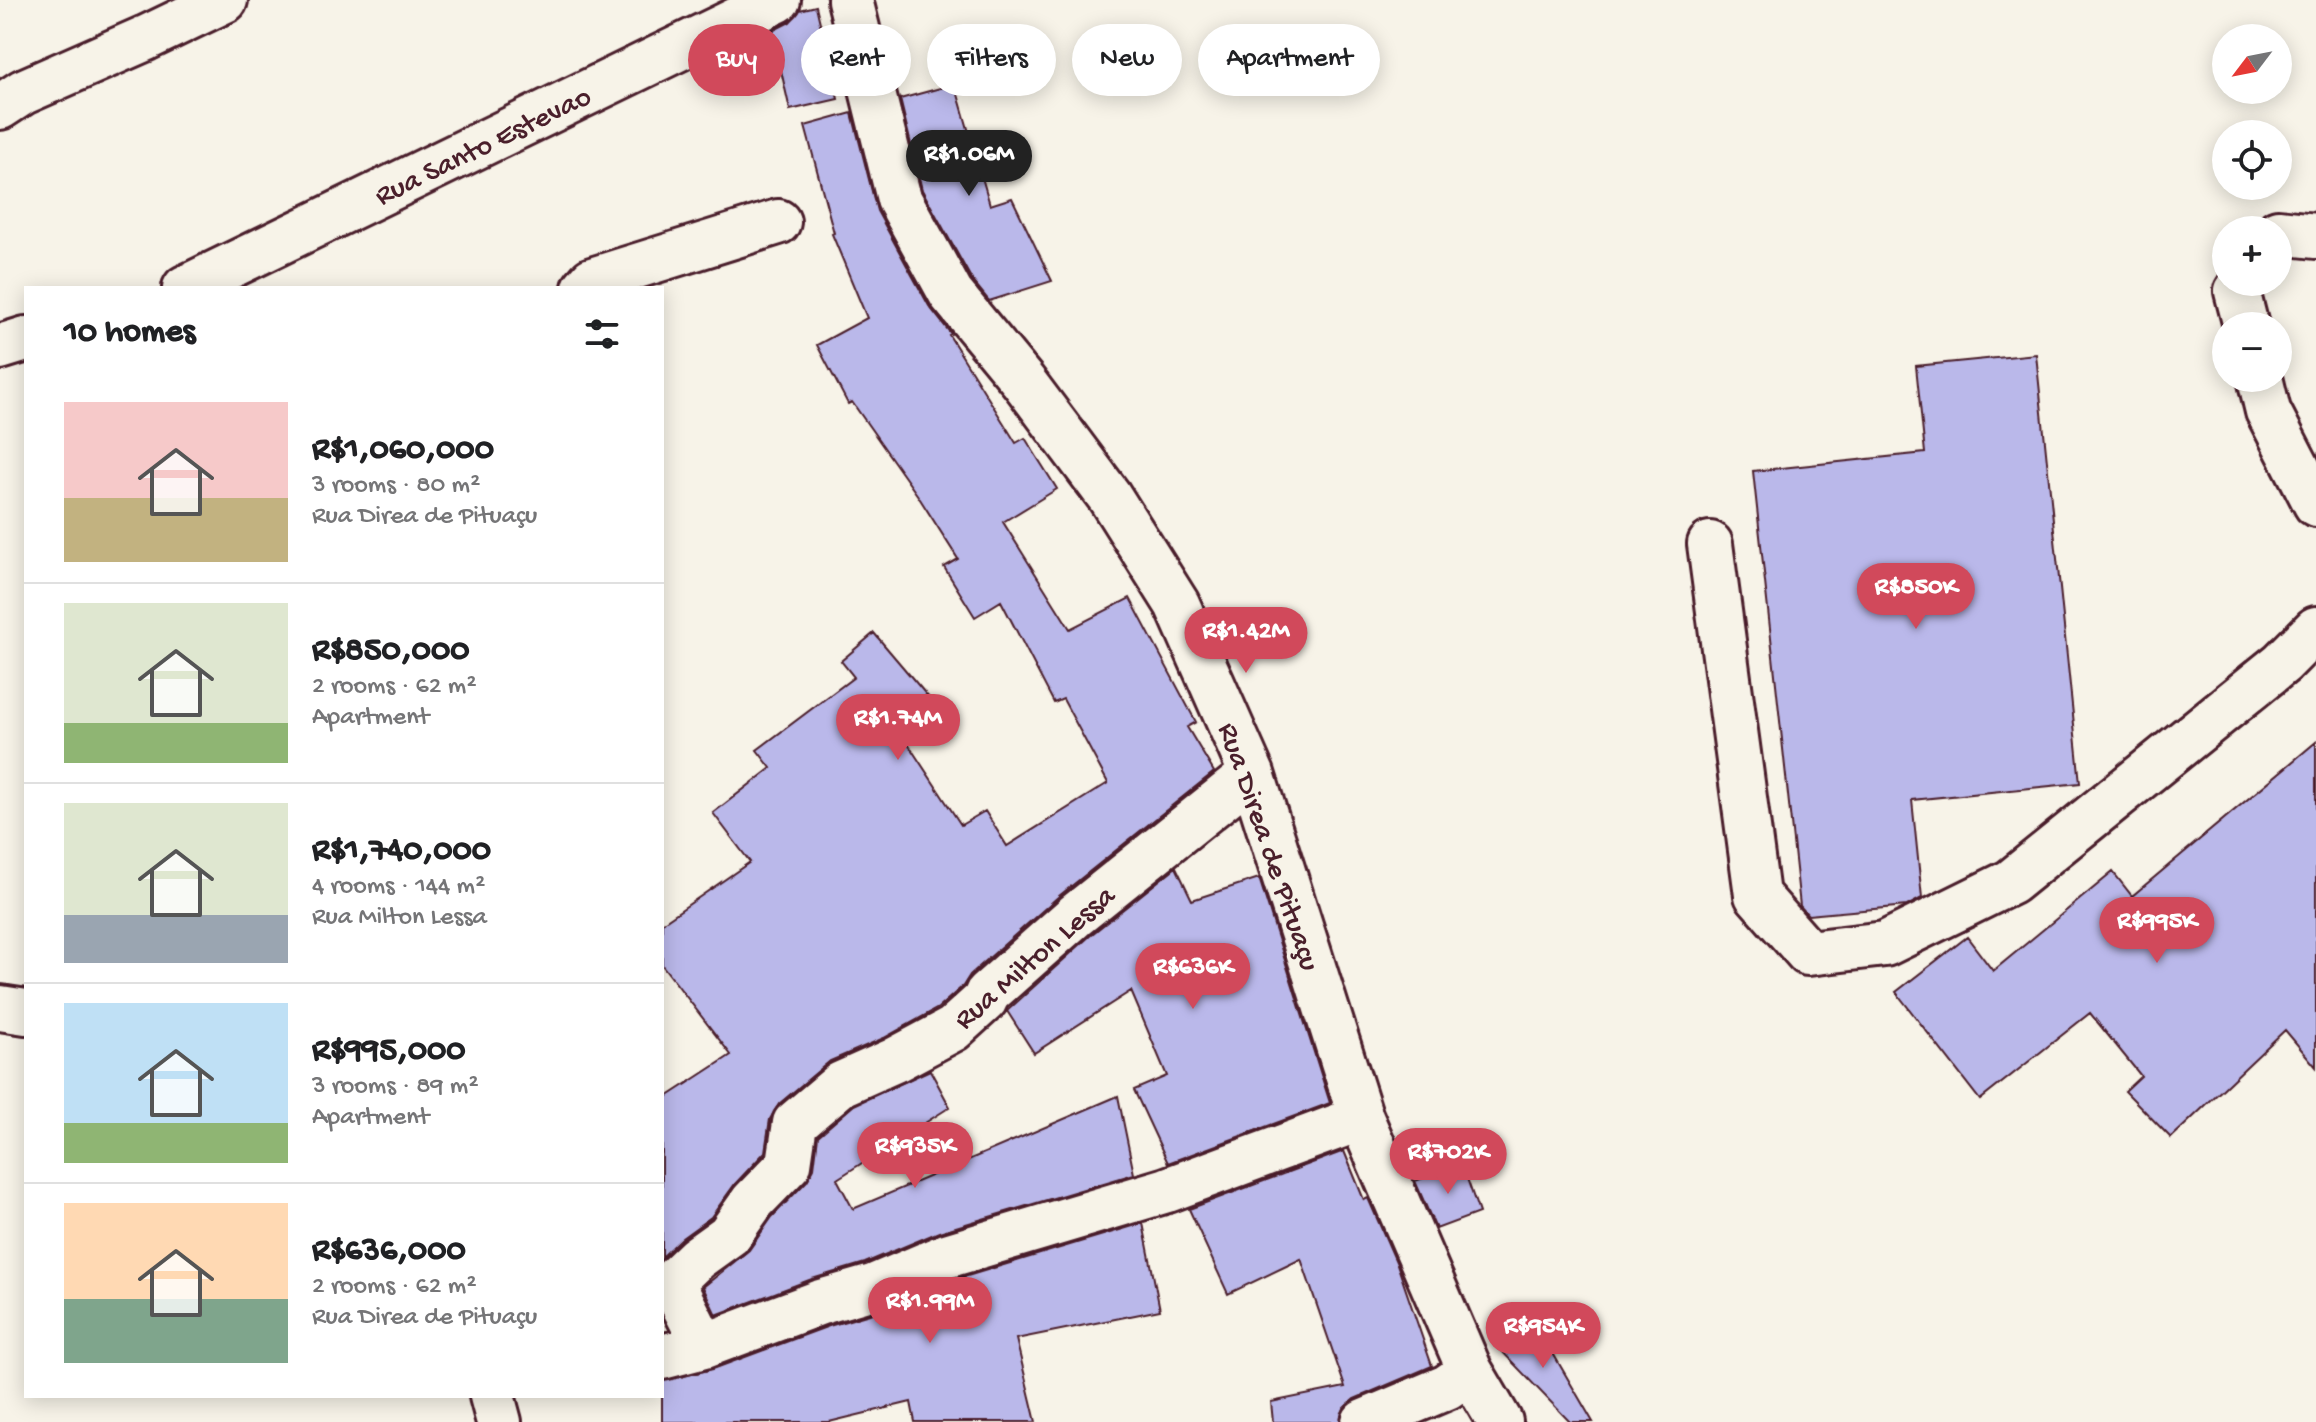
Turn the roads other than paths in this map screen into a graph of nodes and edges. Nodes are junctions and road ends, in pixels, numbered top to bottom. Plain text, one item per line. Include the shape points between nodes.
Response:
1 (225, 0) edge
2 (778, 0) edge
3 (850, 0) edge
4 (0, 107) edge
5 (778, 222) dead end
6 (2292, 233) edge
7 (2316, 236) edge
8 (189, 286) edge
9 (587, 286) edge
10 (24, 340) edge
11 (0, 347) edge
12 (2263, 392) edge
13 (2316, 504) edge
14 (1710, 544) dead end
15 (2316, 629) edge
16 (1252, 774) junction
17 (0, 1008) edge
18 (24, 1012) edge
19 (1361, 1118) junction
20 (704, 1346) junction
21 (664, 1356) edge
22 (1470, 1371) junction
23 (1364, 1422) edge
24 (1500, 1422) edge

1 - 4 street
2 - 8 street, Rua Santo Estevao
3 - 16 street, Rua Direa de Pituaçu via 899,199 951,294 1109,496 1177,604
5 - 9 street via 592,280
6 - 7 street
10 - 11 street
12 - 13 street
14 - 15 street via 1757,895 1808,953 1885,944 2011,882 2282,663
16 - 19 street, Rua Direa de Pituaçu
16 - 20 street, Rua Milton Lessa via 1076,915 953,1029 841,1084 795,1123 789,1164 729,1235 672,1282
17 - 18 street
19 - 20 street via 1167,1190 946,1256
19 - 22 street, Rua Direa de Pituaçu
20 - 21 street
22 - 23 street via 1447,1387
22 - 24 street, Rua Direa de Pituaçu

